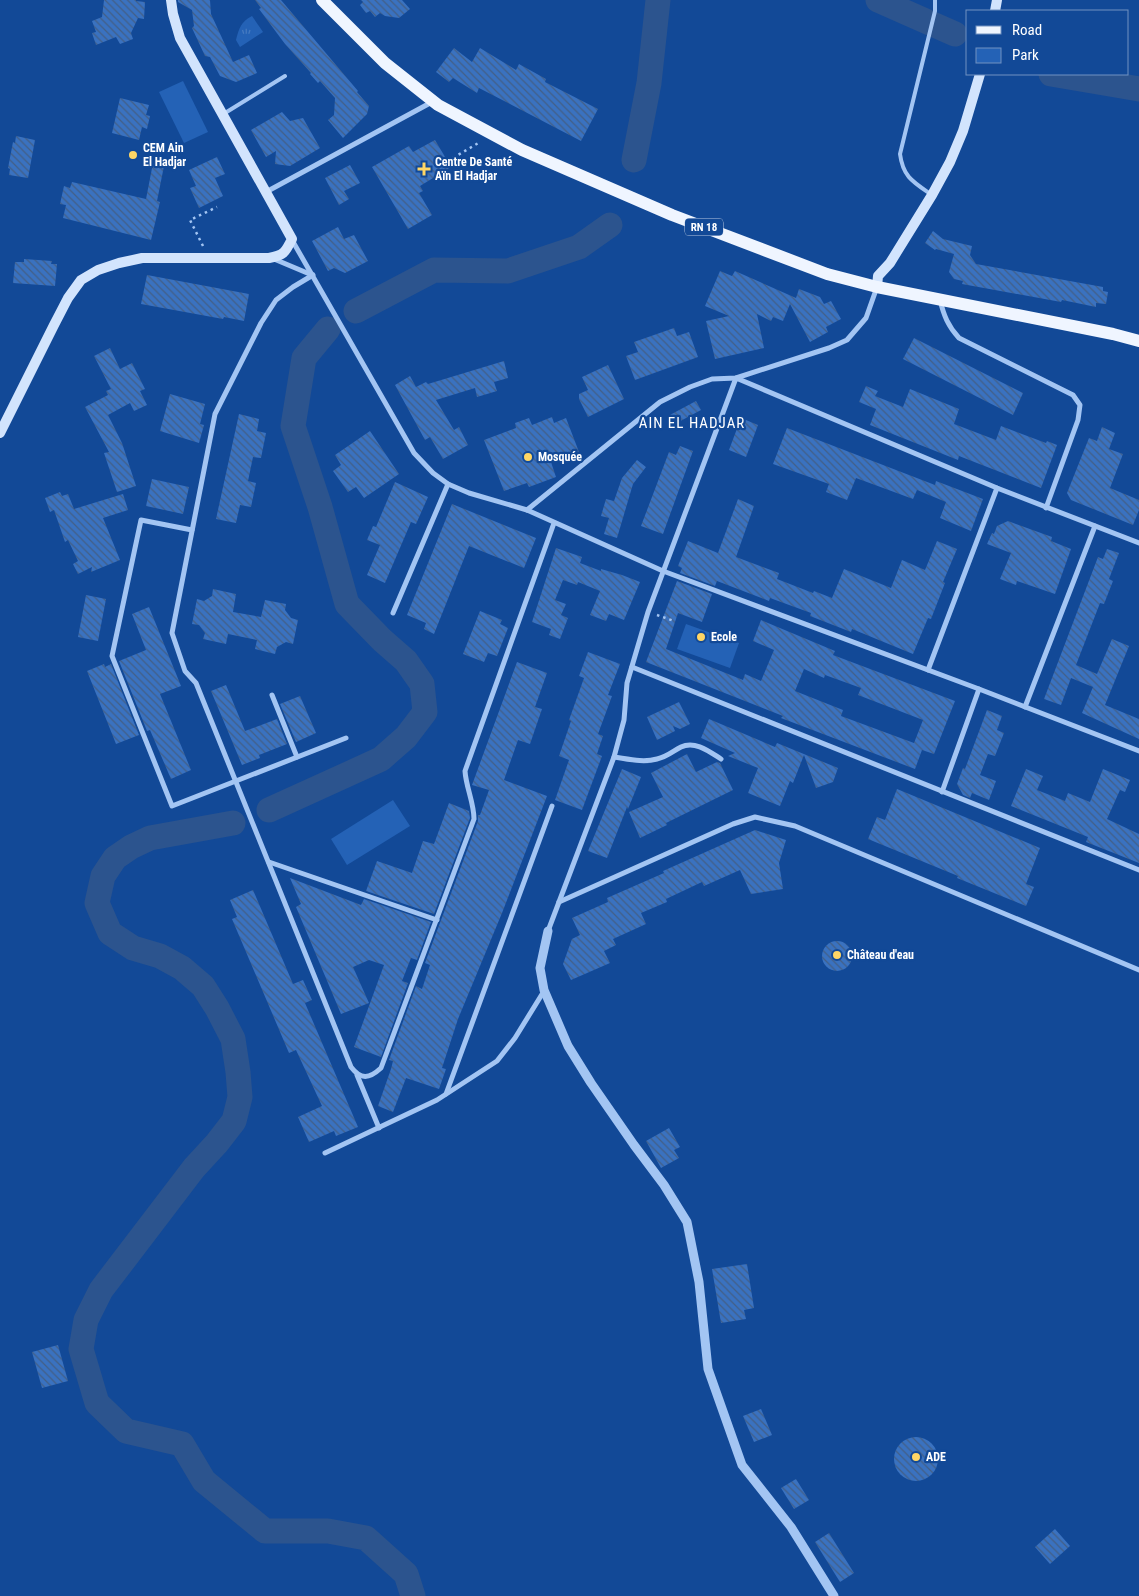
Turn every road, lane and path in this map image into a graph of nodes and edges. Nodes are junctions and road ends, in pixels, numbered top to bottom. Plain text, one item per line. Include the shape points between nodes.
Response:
1 (171, 0) edge
2 (322, 0) edge
3 (935, 0) edge
4 (980, 75) edge
5 (285, 76) dead end
6 (433, 102) junction
7 (223, 115) junction
8 (493, 134) junction
9 (453, 158) dead end
10 (266, 192) junction
11 (932, 195) junction
12 (217, 207) dead end
13 (292, 239) junction
14 (209, 258) junction
15 (269, 258) junction
16 (312, 275) junction
17 (877, 287) junction
18 (940, 299) junction
19 (1139, 342) edge
20 (736, 378) junction
21 (0, 433) edge
22 (448, 484) junction
23 (997, 488) junction
24 (1046, 508) junction
25 (527, 510) junction
26 (554, 523) junction
27 (1095, 526) junction
28 (192, 530) junction
29 (1139, 543) edge
30 (663, 571) junction
31 (648, 612) junction
32 (393, 613) dead end
33 (674, 621) dead end
34 (632, 667) junction
35 (928, 670) junction
36 (979, 689) junction
37 (272, 695) dead end
38 (1025, 707) junction
39 (346, 738) dead end
40 (1139, 751) edge
41 (297, 757) junction
42 (614, 758) junction
43 (721, 759) dead end
44 (234, 781) junction
45 (942, 792) junction
46 (552, 806) dead end
47 (269, 862) junction
48 (1139, 870) edge
49 (559, 902) junction
50 (437, 920) junction
51 (548, 931) joint
52 (1139, 970) edge
53 (544, 990) junction
54 (357, 1075) junction
55 (446, 1094) junction
56 (379, 1128) junction
57 (325, 1153) dead end
58 (834, 1596) edge

1 - 7 main road via 180,38
2 - 6 main road, RN 18 via 385,63
3 - 11 lane via 900,154 910,180
4 - 11 main road via 956,147
5 - 7 lane
6 - 8 main road, RN 18
6 - 10 street
7 - 10 main road
8 - 9 path
8 - 17 main road, RN 18 via 522,150 672,215 827,274
10 - 13 main road
11 - 17 main road via 890,263 878,276
12 - 14 path via 190,220
13 - 15 main road via 286,252
13 - 16 street
14 - 15 main road
14 - 21 main road via 142,258 105,268 81,280 57,318
15 - 16 street
16 - 22 street via 414,453
16 - 28 street via 276,300 215,414
17 - 18 main road, RN 18
17 - 20 street via 866,318 847,340
18 - 19 main road, RN 18
18 - 24 street via 948,327 959,338 1073,395 1080,405 1078,420
20 - 23 street
20 - 25 street via 712,379 660,402
20 - 30 street
22 - 25 street
22 - 32 street
23 - 24 street
23 - 35 street
24 - 27 street
25 - 26 street
26 - 30 street
26 - 50 street via 465,771 474,819
27 - 29 street
27 - 38 street
28 - 44 street via 172,632 185,671 196,683
28 - 44 street via 141,520 112,656 172,806
30 - 31 street
30 - 35 street
31 - 33 path
31 - 34 street
34 - 42 street
34 - 45 street
35 - 36 street
36 - 38 street
36 - 45 street
37 - 41 street
38 - 40 street
39 - 41 street
41 - 44 street
42 - 43 street via 656,760 691,745
42 - 49 street
44 - 47 street
45 - 48 street
46 - 55 street
47 - 50 street
47 - 54 street via 351,1068
49 - 51 street
49 - 52 street via 755,817 795,826
50 - 54 street via 380,1068 366,1077
51 - 53 street via 540,968
53 - 55 street via 497,1061
53 - 58 street via 568,1046 687,1222 699,1282 708,1370 742,1465 791,1527
54 - 56 street
55 - 56 street
56 - 57 street

